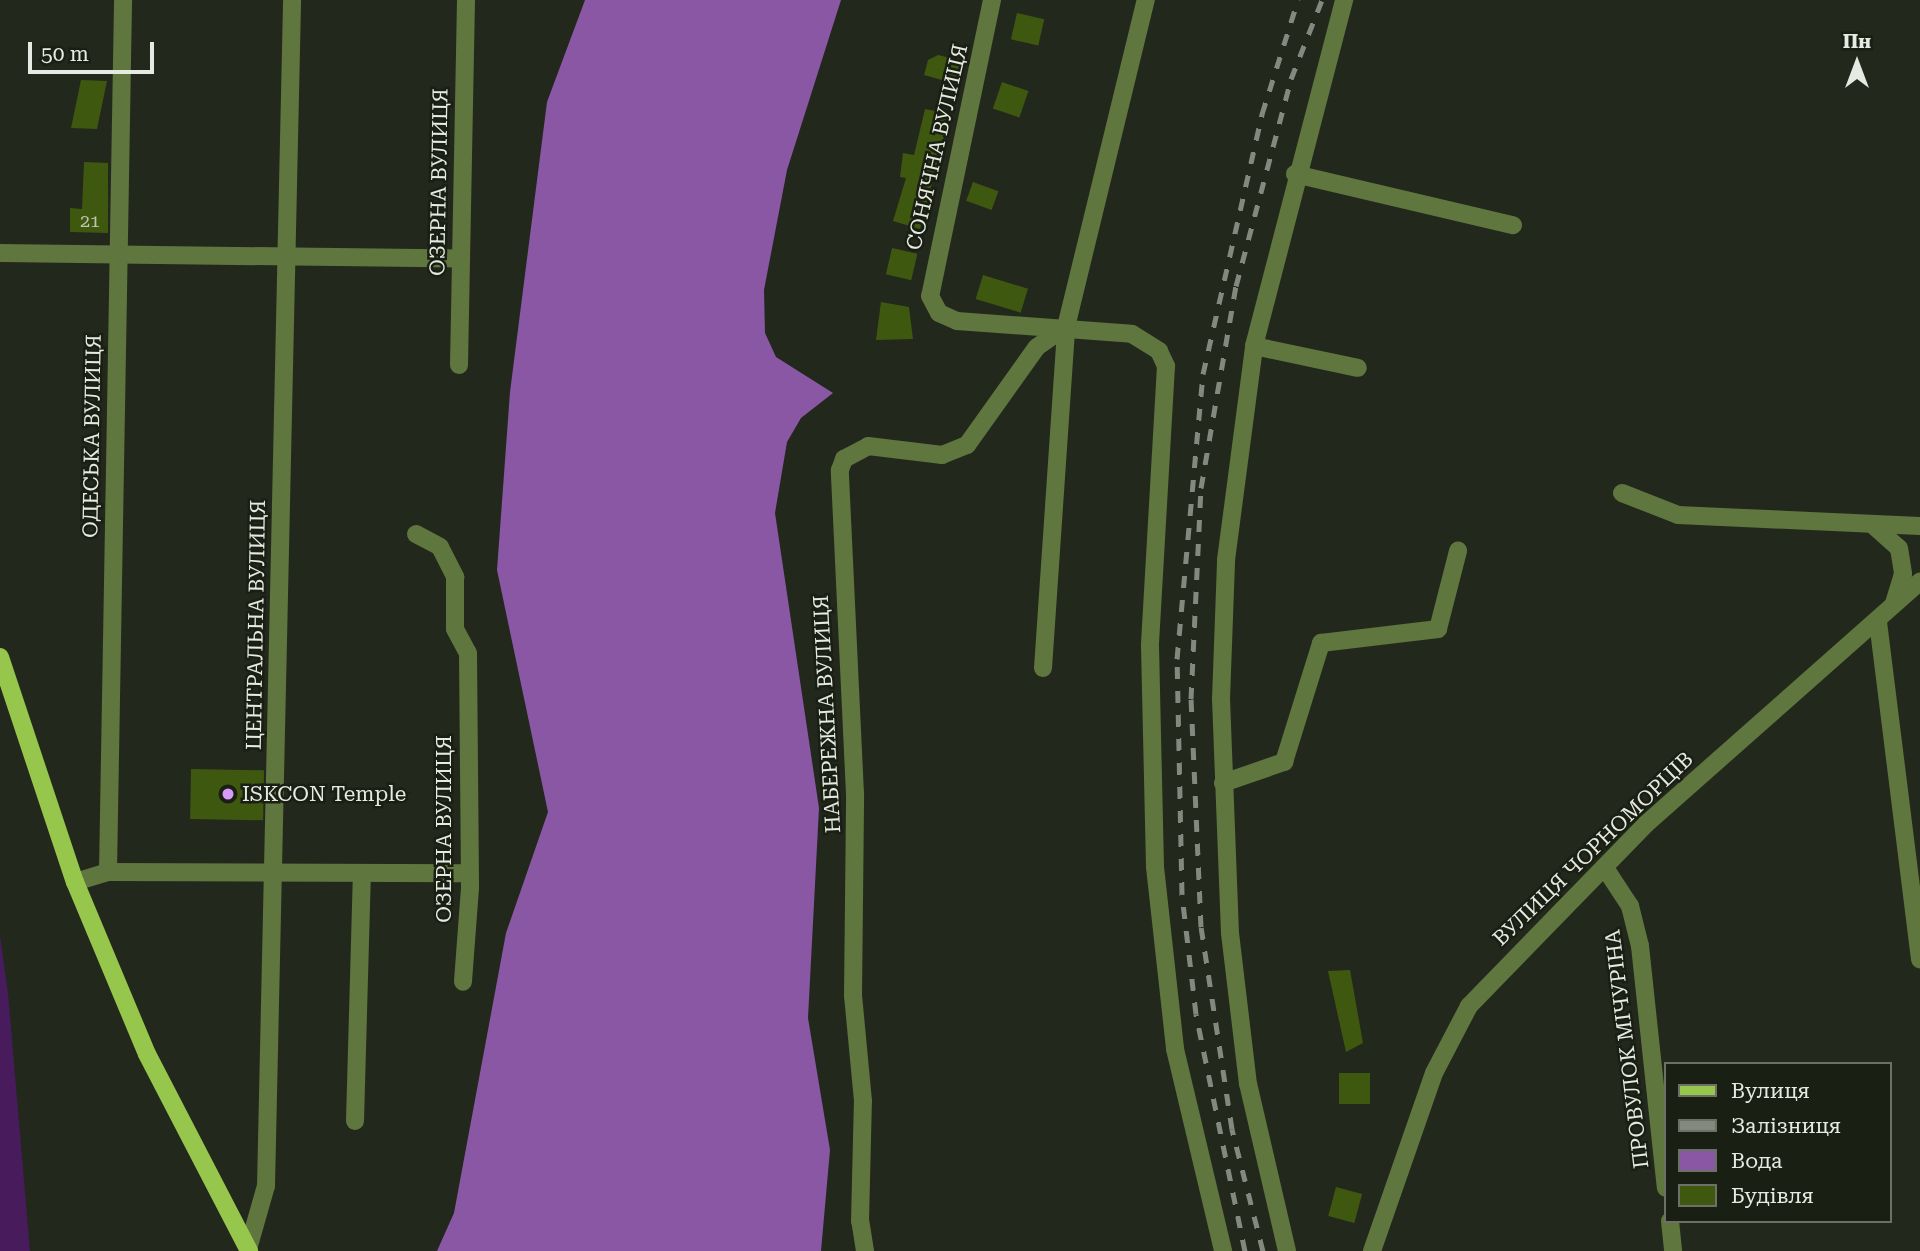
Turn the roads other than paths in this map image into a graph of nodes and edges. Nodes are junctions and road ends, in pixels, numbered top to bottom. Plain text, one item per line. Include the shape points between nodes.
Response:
1 (123, 0) edge
2 (292, 0) edge
3 (467, 0) edge
4 (992, 0) edge
5 (1146, 0) edge
6 (1343, 0) edge
7 (1295, 174) junction
8 (1513, 225) dead end
9 (0, 253) edge
10 (118, 254) junction
11 (287, 256) junction
12 (459, 259) junction
13 (1066, 327) junction
14 (1254, 345) junction
15 (459, 365) dead end
16 (1358, 368) dead end
17 (1622, 493) dead end
18 (1869, 523) junction
19 (1920, 526) edge
20 (416, 534) dead end
21 (1458, 551) dead end
22 (1920, 582) edge
23 (1893, 607) junction
24 (1878, 622) junction
25 (0, 657) edge
26 (1043, 668) dead end
27 (1223, 783) junction
28 (1607, 871) junction
29 (108, 872) junction
30 (466, 873) junction
31 (273, 875) junction
32 (362, 876) junction
33 (75, 882) junction
34 (1920, 959) edge
35 (463, 982) dead end
36 (355, 1121) dead end
37 (1664, 1170) edge
38 (1670, 1223) edge
39 (248, 1250) edge
40 (865, 1251) edge
41 (1223, 1251) edge
42 (1287, 1251) edge
43 (1371, 1251) edge
44 (1673, 1251) edge

1 - 10 street, ОДЕСЬКА ВУЛИЦЯ
2 - 11 street, ЦЕНТРАЛЬНА ВУЛИЦЯ
3 - 12 street, ОЗЕРНА ВУЛИЦЯ
4 - 13 street, СОНЯЧНА ВУЛИЦЯ via 932,267 933,305 957,321
5 - 13 street
6 - 7 street
7 - 8 street
7 - 14 street
9 - 10 street
10 - 11 street
10 - 29 street, ОДЕСЬКА ВУЛИЦЯ
11 - 12 street
11 - 31 street, ЦЕНТРАЛЬНА ВУЛИЦЯ
12 - 15 street, ОЗЕРНА ВУЛИЦЯ
13 - 26 street
13 - 40 street, НАБЕРЕЖНА ВУЛИЦЯ via 1037,347 978,435 957,452 926,455 869,446 844,458 840,470 855,794 853,996 863,1101 860,1221
13 - 41 street via 1132,334 1159,351 1168,381 1151,620 1155,867 1175,1049
14 - 16 street
14 - 27 street via 1226,559
17 - 18 street via 1678,514
18 - 19 street
18 - 23 street via 1899,548 1903,573
20 - 30 street, ОЗЕРНА ВУЛИЦЯ via 440,547 455,577 455,629 468,653
21 - 27 street via 1438,629 1321,643 1284,762
22 - 23 street, ВУЛИЦЯ ЧОРНОМОРЦІВ
23 - 24 street, ВУЛИЦЯ ЧОРНОМОРЦІВ
24 - 28 street, ВУЛИЦЯ ЧОРНОМОРЦІВ via 1646,824
24 - 34 street
25 - 33 main road
27 - 42 street via 1237,1009
28 - 37 street, ПРОВУЛОК МІЧУРІНА via 1638,936
28 - 43 street, ВУЛИЦЯ ЧОРНОМОРЦІВ via 1511,958 1457,1023
29 - 31 street
29 - 33 street
30 - 32 street
30 - 35 street, ОЗЕРНА ВУЛИЦЯ
31 - 32 street
31 - 39 street, ЦЕНТРАЛЬНА ВУЛИЦЯ via 266,1186
32 - 36 street
33 - 39 main road via 147,1054
38 - 44 street

